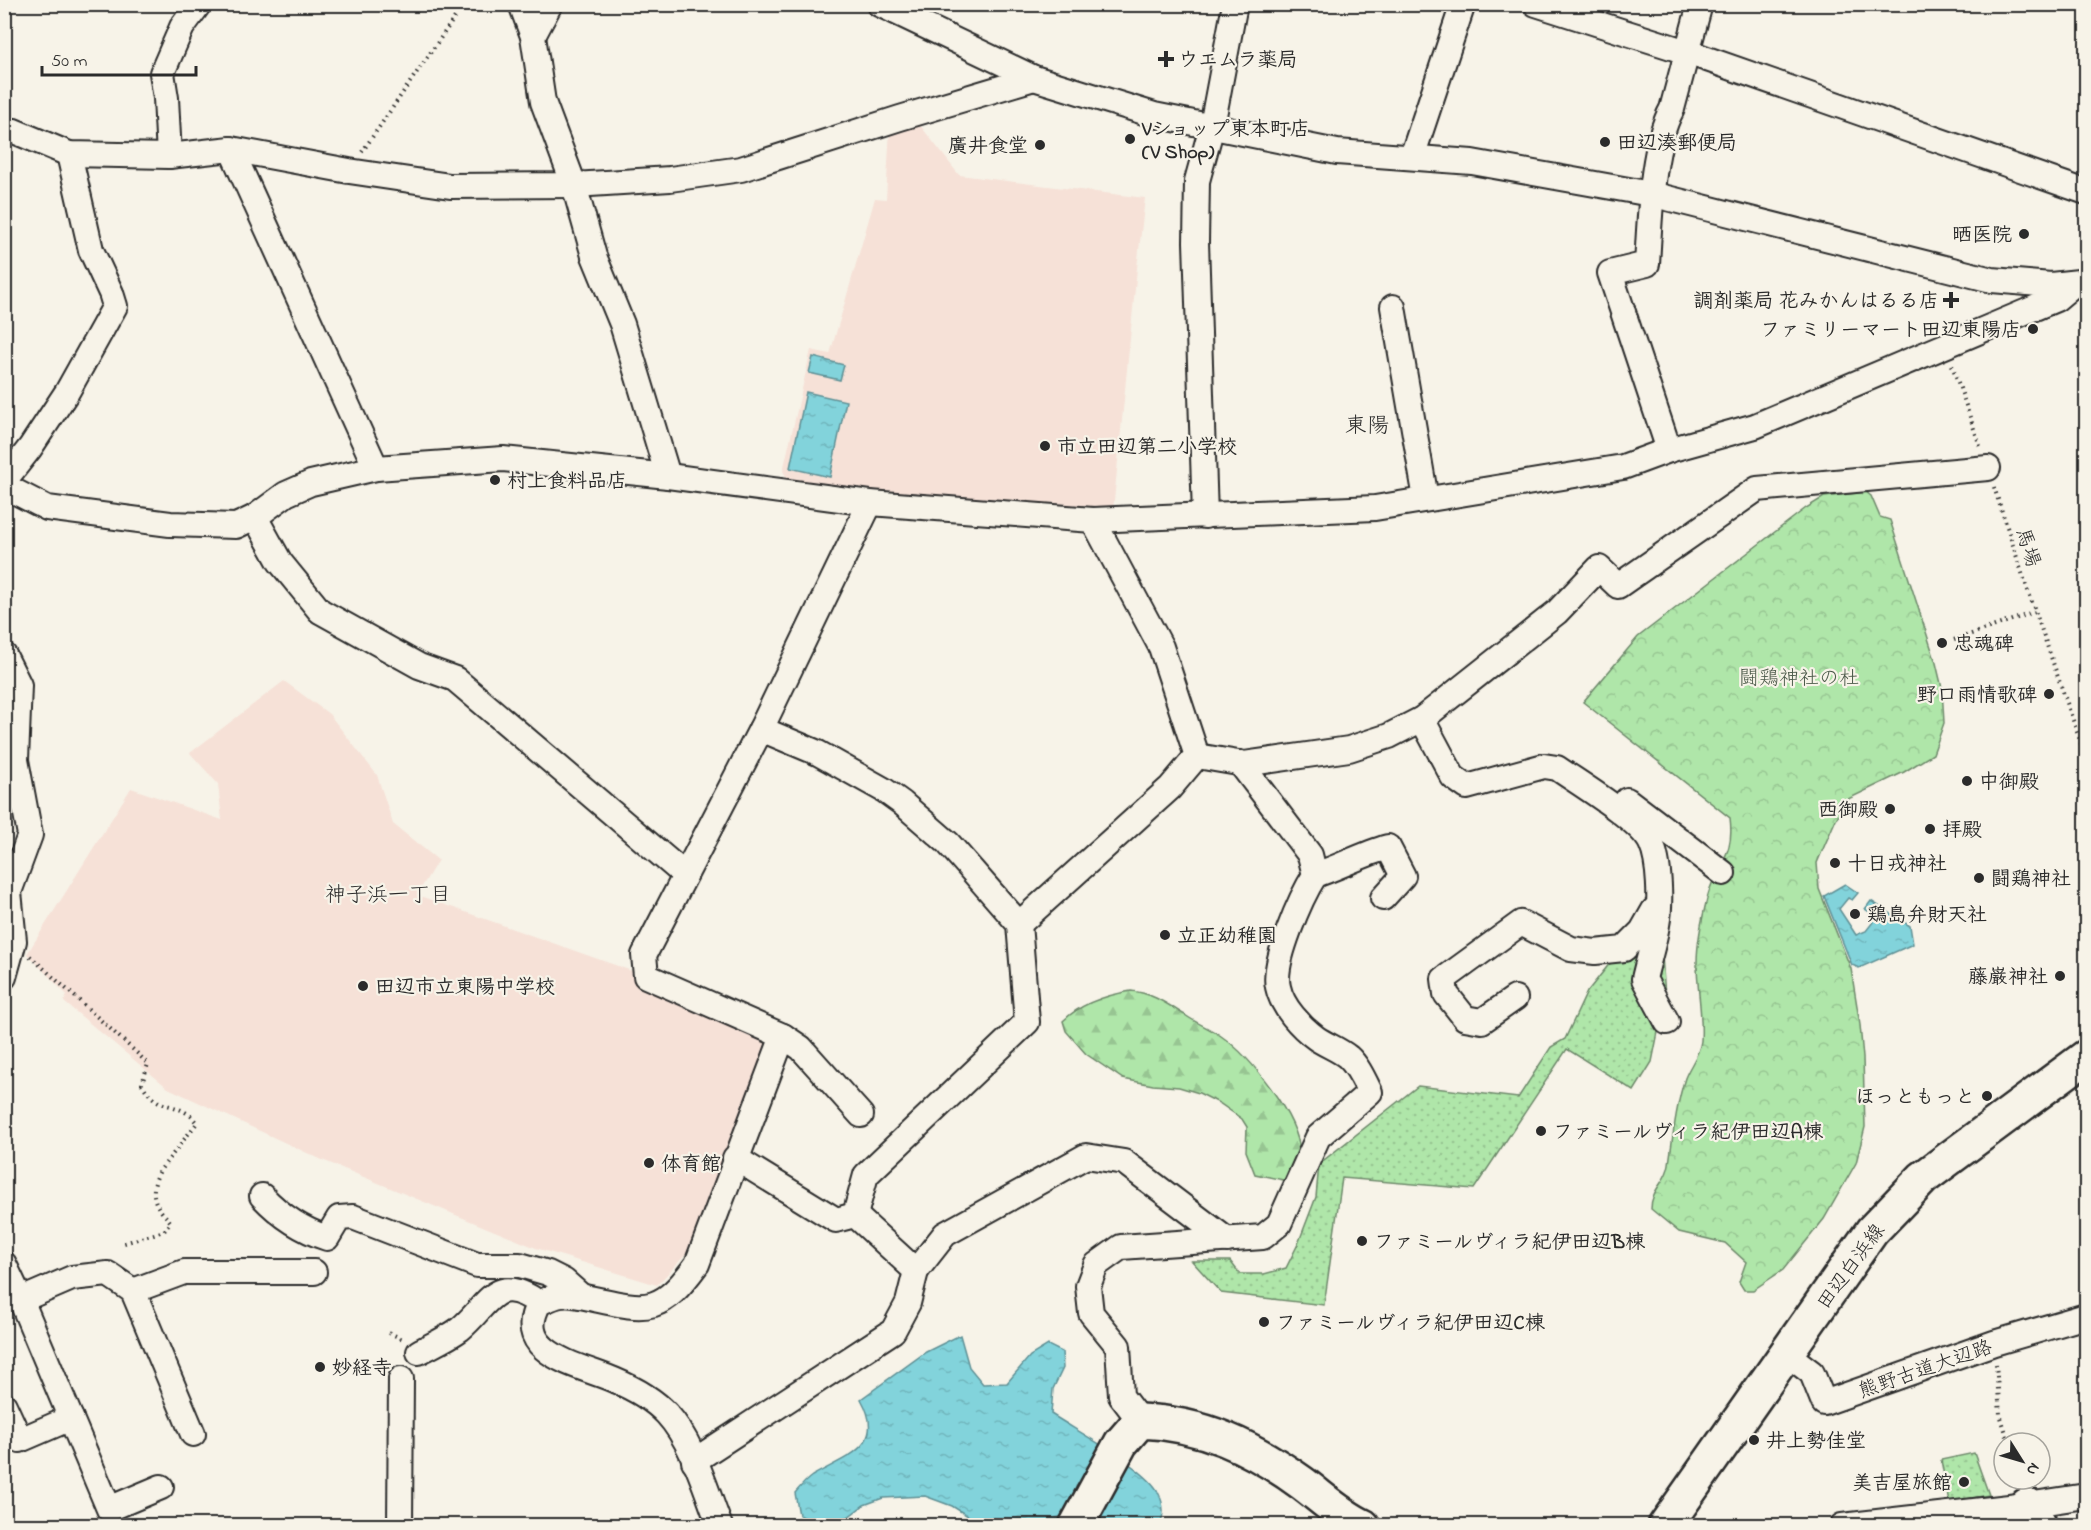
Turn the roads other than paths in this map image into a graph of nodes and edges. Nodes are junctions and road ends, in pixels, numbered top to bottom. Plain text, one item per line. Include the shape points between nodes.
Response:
1 (199, 4) edge
2 (521, 4) edge
3 (550, 4) edge
4 (879, 4) edge
5 (1235, 4) edge
6 (1463, 4) edge
7 (1536, 4) edge
8 (1700, 4) edge
9 (533, 36) junction
10 (1687, 52) junction
11 (1034, 78) junction
12 (1212, 126) junction
13 (4, 130) edge
14 (231, 149) junction
15 (69, 154) junction
16 (169, 156) junction
17 (1412, 157) junction
18 (574, 185) junction
19 (2086, 192) edge
20 (1651, 194) junction
21 (2081, 282) edge
22 (1393, 307) dead end
23 (1669, 450) junction
24 (376, 468) junction
25 (1988, 468) road end
26 (668, 476) junction
27 (4, 484) edge
28 (1426, 499) junction
29 (870, 503) junction
30 (1205, 516) junction
31 (255, 517) junction
32 (1093, 520) junction
33 (4, 655) edge
34 (1422, 719) junction
35 (761, 729) junction
36 (1197, 756) junction
37 (1240, 763) junction
38 (1544, 765) junction
39 (1723, 873) dead end
40 (685, 875) junction
41 (1315, 875) junction
42 (1383, 898) dead end
43 (1658, 903) junction
44 (1019, 924) junction
45 (4, 977) edge
46 (1515, 998) dead end
47 (1667, 1022) dead end
48 (783, 1036) junction
49 (2086, 1057) edge
50 (861, 1115) dead end
51 (735, 1158) junction
52 (262, 1196) dead end
53 (855, 1215) junction
54 (1227, 1240) junction
55 (4, 1264) edge
56 (916, 1271) junction
57 (314, 1272) dead end
58 (133, 1291) junction
59 (582, 1296) junction
60 (21, 1299) junction
61 (539, 1303) junction
62 (2086, 1316) edge
63 (419, 1352) dead end
64 (1787, 1354) junction
65 (401, 1379) dead end
66 (4, 1405) edge
67 (71, 1418) junction
68 (1130, 1432) junction
69 (193, 1434) dead end
70 (694, 1461) junction
71 (161, 1487) dead end
72 (2086, 1496) edge
73 (2033, 1515) edge
74 (400, 1526) edge
75 (720, 1526) edge
76 (1076, 1526) edge
77 (1363, 1526) edge
78 (1665, 1526) edge
79 (1842, 1526) edge

1 - 16 street via 182,27 162,72
2 - 9 street
3 - 9 street
4 - 11 street
5 - 12 street
6 - 17 street
7 - 10 street
8 - 10 street
9 - 18 street via 543,102
10 - 19 street
10 - 20 street via 1672,110 1664,123
11 - 12 street via 1154,115
11 - 18 street via 741,169 670,179
12 - 17 street via 1337,152
12 - 30 street via 1197,181
13 - 15 street
14 - 16 street
14 - 18 street via 450,186
14 - 24 street
15 - 16 street
15 - 27 street via 91,250 115,306 67,392
17 - 20 street via 1472,162
18 - 26 street
20 - 21 street via 1992,280 2051,285
20 - 23 street via 1647,264 1610,273
21 - 23 street via 2056,300 1755,426
22 - 28 street
23 - 28 street via 1623,467
24 - 26 street via 503,459
24 - 31 street via 311,483 286,494
25 - 34 street via 1757,489 1618,586 1599,568 1557,612
26 - 29 street
27 - 31 street via 47,508 170,524 236,525
28 - 30 street via 1375,508
29 - 32 street
29 - 35 street
30 - 32 street
31 - 40 street via 280,562 320,611 419,666 455,679
32 - 36 street via 1161,647
33 - 45 street via 19,686 16,760 30,835 9,892 14,941
34 - 37 street via 1389,736 1349,749
34 - 38 street via 1454,777 1467,786
35 - 40 street
35 - 44 street via 818,753 902,803 948,843
36 - 37 street
36 - 44 street via 1170,788
37 - 41 street via 1310,855
38 - 39 street via 1564,757 1585,767
38 - 43 street via 1557,768 1632,821 1651,842 1657,867
40 - 48 street via 644,955 646,976
41 - 42 street via 1388,847 1403,876
41 - 54 street via 1293,918 1279,967 1278,987 1302,1026 1348,1058 1370,1092 1318,1137 1279,1224 1263,1237
43 - 46 street via 1642,931 1624,949 1571,949 1521,923 1444,979 1446,994 1465,1018 1482,1021
43 - 47 street via 1657,926 1644,979
44 - 53 street via 1028,1022 866,1174
48 - 50 street via 801,1048
48 - 51 street
49 - 64 main road, 田辺白浜線 via 1923,1178 1872,1231
51 - 53 street via 836,1220
51 - 59 street via 697,1264 679,1288 658,1304 637,1307
52 - 59 street via 279,1213 327,1238 339,1218 353,1218 477,1265 520,1265 548,1273
53 - 56 street
54 - 56 street via 1124,1162 1086,1156 945,1234
54 - 68 street via 1121,1247 1096,1265 1088,1286 1091,1313 1118,1346 1121,1396
55 - 60 street
56 - 70 street via 908,1303 893,1331
57 - 58 street via 184,1272
58 - 60 street via 108,1274 72,1278
58 - 69 street
59 - 61 street via 562,1294
60 - 67 street
61 - 63 street via 524,1292 505,1289 491,1297 459,1329
61 - 70 street via 531,1330 540,1344 552,1356 645,1396 683,1434
62 - 64 street, 熊野古道大辺路 via 1994,1343 1824,1403 1812,1373
64 - 78 main road, 田辺白浜線
65 - 74 street
66 - 67 street via 20,1440
67 - 71 street via 109,1509
68 - 76 main road
68 - 77 main road via 1165,1422 1192,1426 1248,1449 1284,1470
70 - 75 street
72 - 73 street
73 - 79 street

